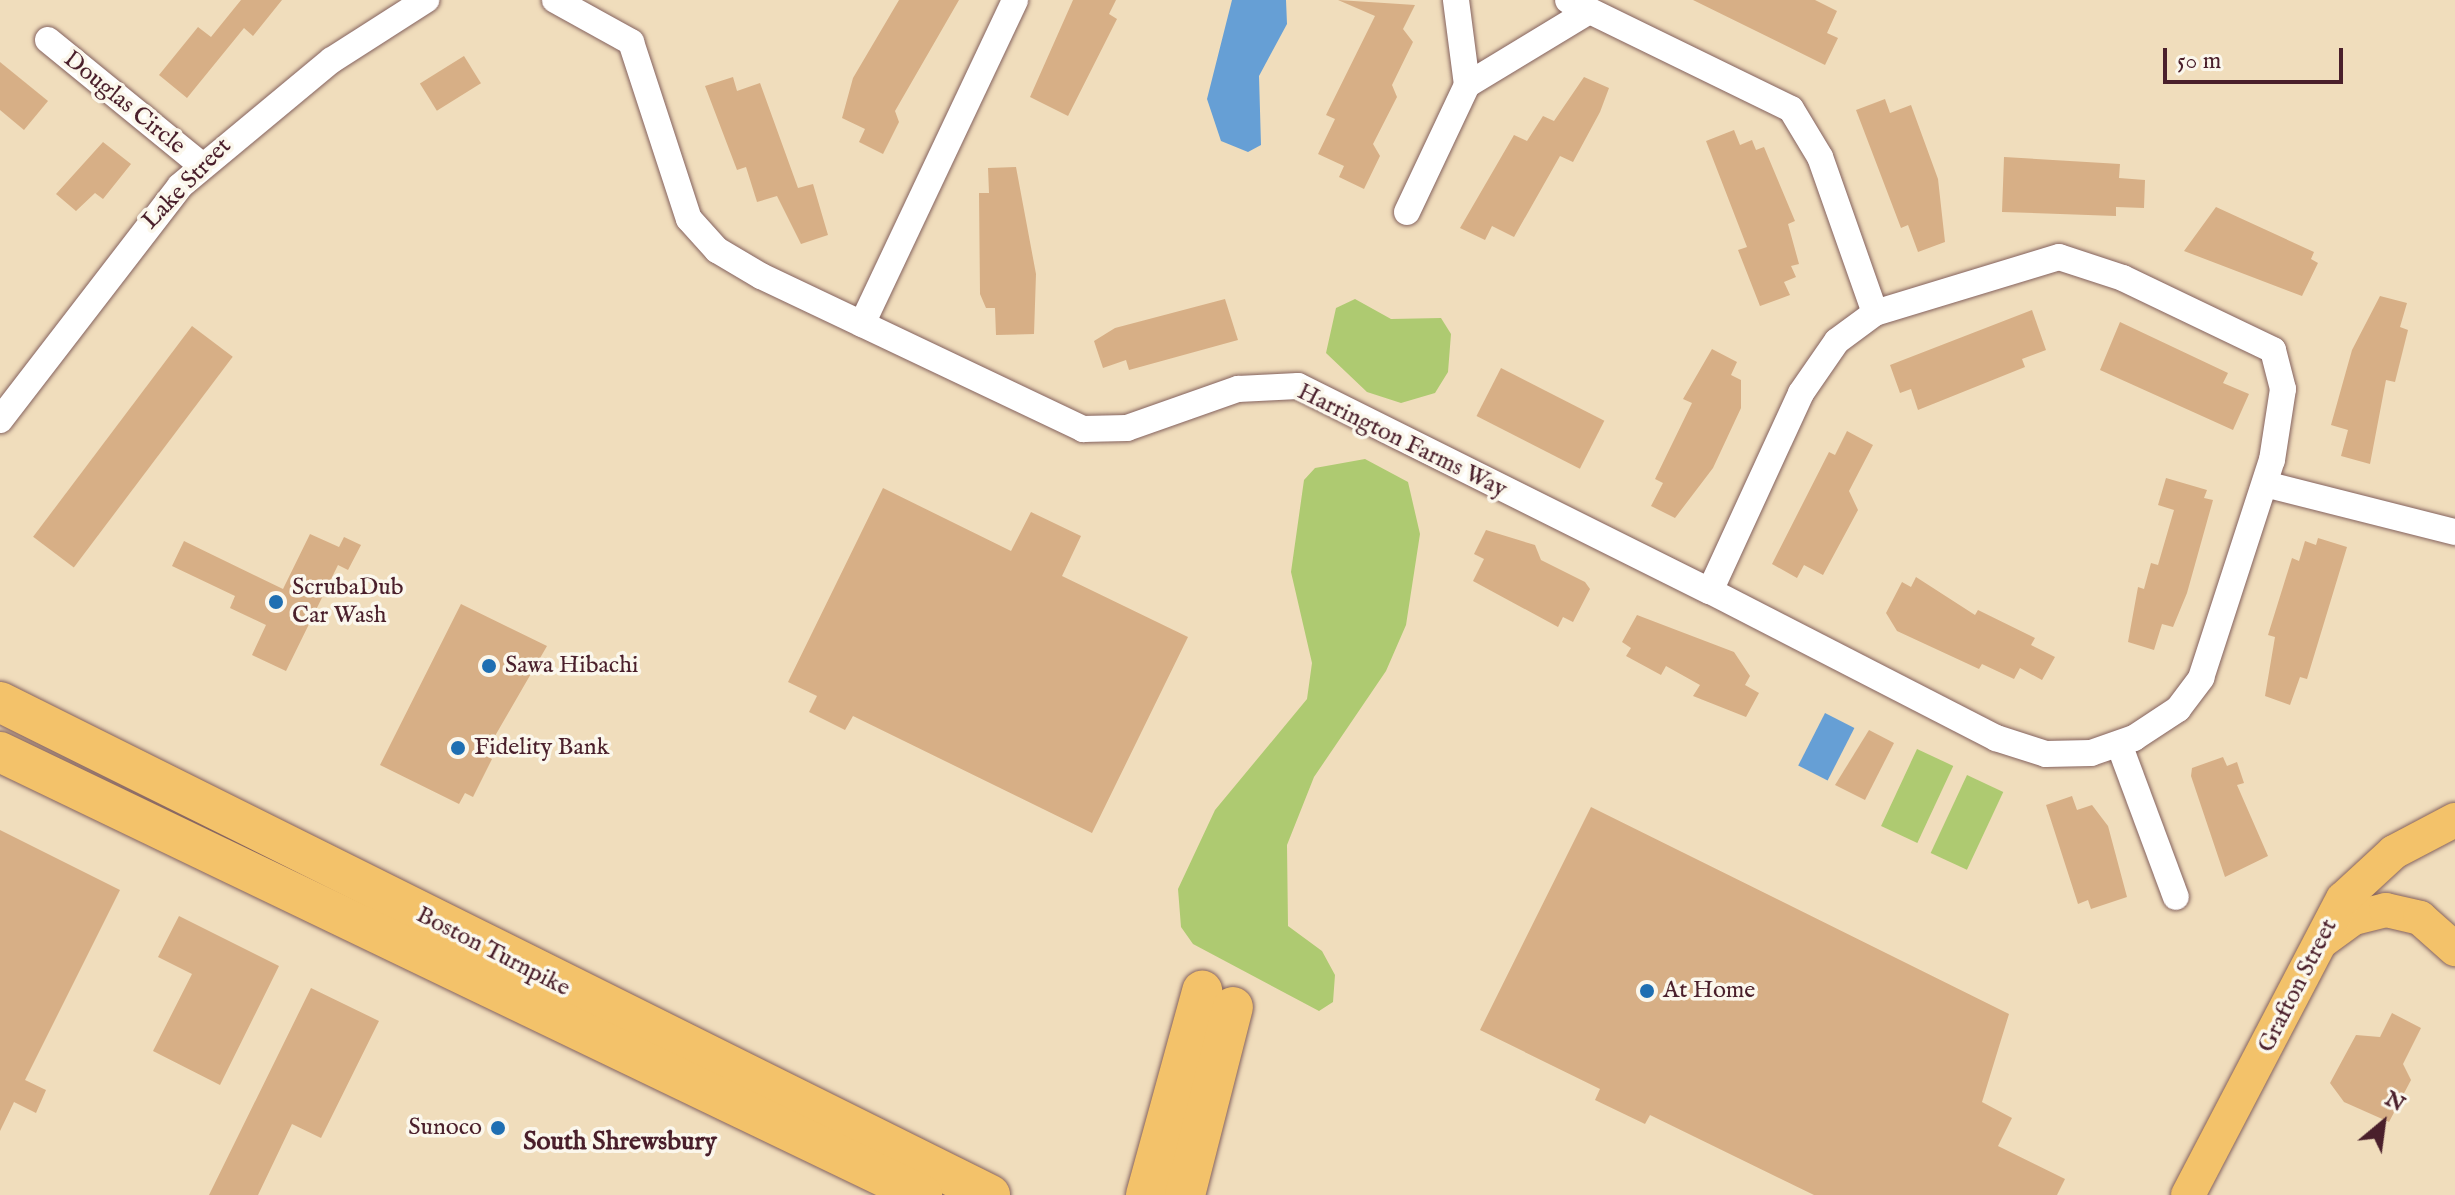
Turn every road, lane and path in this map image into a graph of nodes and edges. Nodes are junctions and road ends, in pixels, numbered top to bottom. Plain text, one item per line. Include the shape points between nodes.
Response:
1 (426, 0) edge
2 (555, 0) edge
3 (1015, 0) edge
4 (1456, 0) edge
5 (1578, 5) edge
6 (48, 40) dead end
7 (1467, 85) junction
8 (201, 165) junction
9 (1407, 212) dead end
10 (1875, 313) junction
11 (862, 324) junction
12 (0, 420) edge
13 (2265, 484) junction
14 (2455, 532) edge
15 (1710, 591) junction
16 (0, 702) edge
17 (2119, 744) junction
18 (0, 752) edge
19 (2455, 820) edge
20 (2176, 897) dead end
21 (2319, 944) junction
22 (2455, 949) edge
23 (883, 1182) edge
24 (922, 1195) edge
25 (990, 1195) edge
26 (1146, 1195) edge
27 (1185, 1195) edge
28 (2188, 1195) edge

1 - 8 street, Lake Street via 332,60
2 - 11 street, Harrington Farms Way via 631,42 685,209 702,237 752,271
3 - 11 street
4 - 7 street
5 - 7 street
5 - 10 street via 1791,109 1820,157
6 - 8 street, Douglas Circle
7 - 9 street
8 - 12 street, Lake Street via 136,237
10 - 13 street, Harrington Farms Way via 2041,258 2081,261 2123,278 2257,338 2278,357 2283,389
10 - 15 street, Harrington Farms Way via 1844,333 1801,393
11 - 15 street, Harrington Farms Way via 1083,429 1127,428 1238,389 1298,386
13 - 14 street
13 - 17 street, Harrington Farms Way via 2201,678 2168,717
15 - 17 street, Harrington Farms Way via 2014,745 2064,755
16 - 25 highway, Boston Turnpike
17 - 20 street
18 - 23 highway, Boston Turnpike
19 - 21 main road, Grafton Street via 2373,867 2343,899
21 - 22 main road via 2354,918 2386,910 2420,918
21 - 28 main road, Grafton Street
23 - 24 highway, Boston Turnpike
26 - 27 highway via 1218,999

